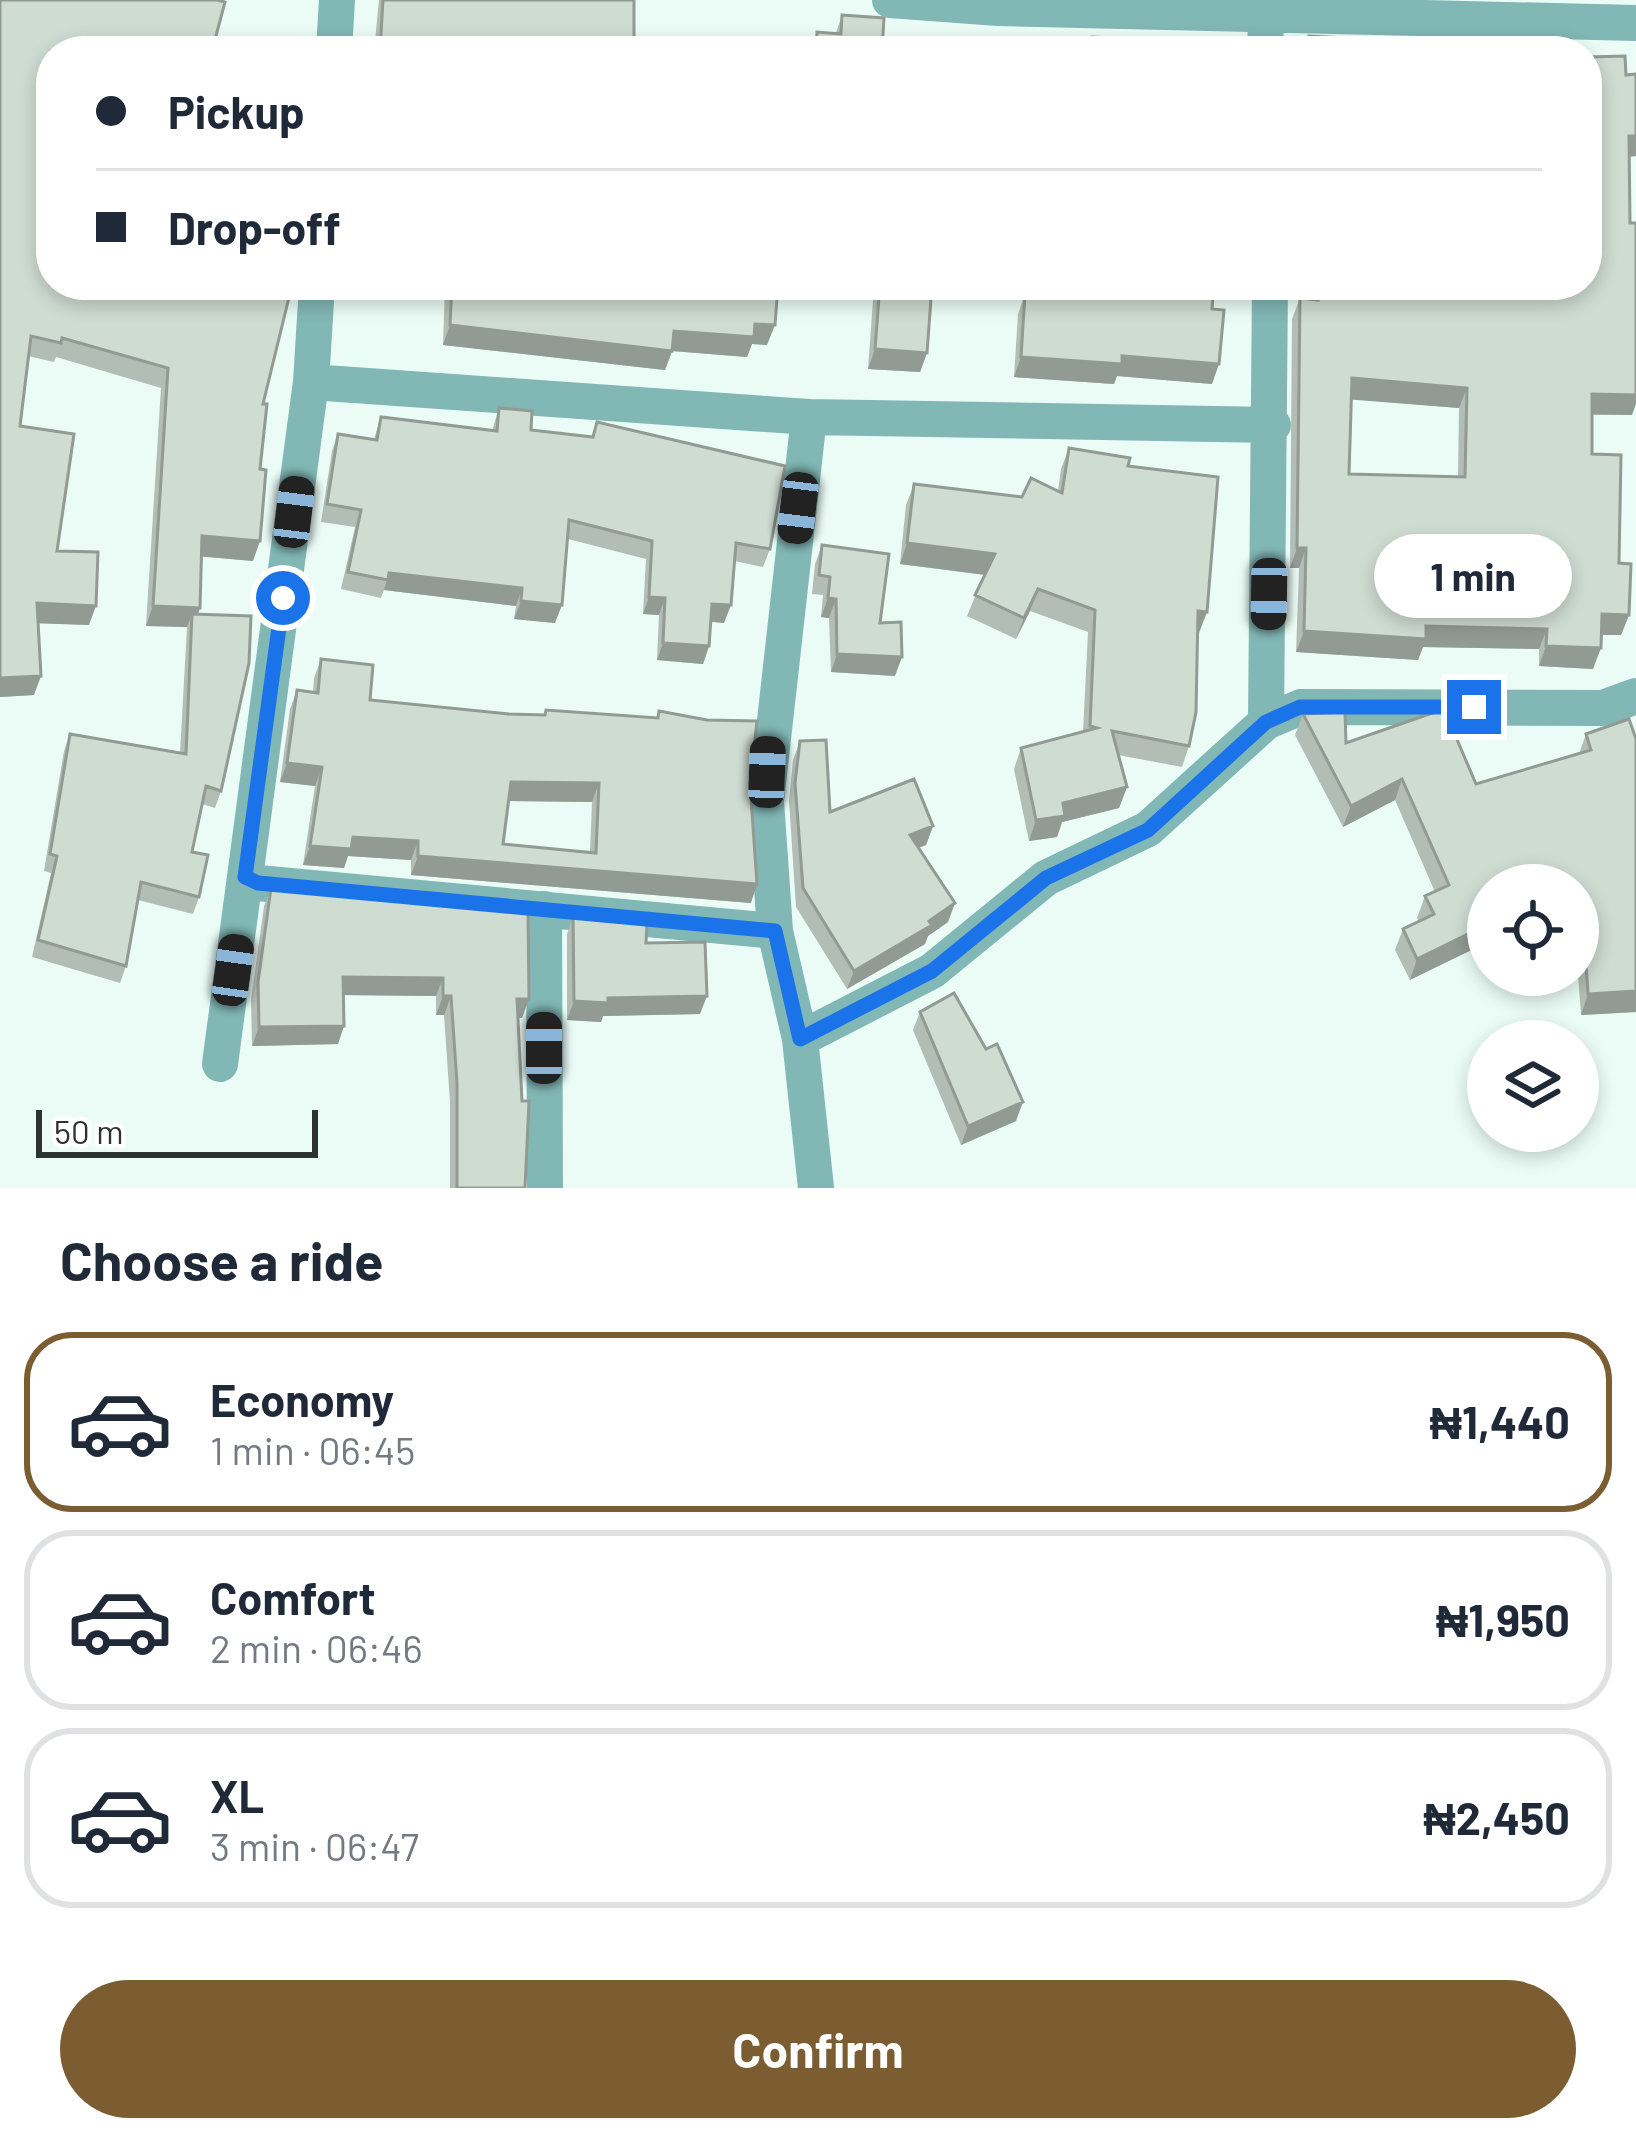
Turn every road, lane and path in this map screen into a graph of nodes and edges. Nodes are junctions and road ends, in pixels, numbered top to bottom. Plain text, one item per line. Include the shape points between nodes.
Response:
1 (338, 0) edge
2 (890, 0) edge
3 (1265, 14) junction
4 (1636, 23) edge
5 (335, 36) edge
6 (1265, 36) edge
7 (316, 300) edge
8 (1270, 300) edge
9 (310, 382) junction
10 (809, 417) junction
11 (1273, 424) junction
12 (1636, 696) edge
13 (1266, 722) junction
14 (245, 877) junction
15 (544, 909) junction
16 (775, 931) junction
17 (800, 1039) junction
18 (220, 1064) dead end
19 (544, 1188) edge
20 (816, 1188) edge

1 - 5 street
2 - 3 street
3 - 4 street
3 - 6 street
7 - 9 street
8 - 11 street
9 - 10 street
9 - 14 street
10 - 11 street
10 - 16 street via 768,743
11 - 13 street
12 - 13 street via 1604,708 1300,707
13 - 17 street via 1148,830 1046,878 932,971
14 - 15 street
14 - 18 street
15 - 16 street
15 - 19 street
16 - 17 street
17 - 20 street

